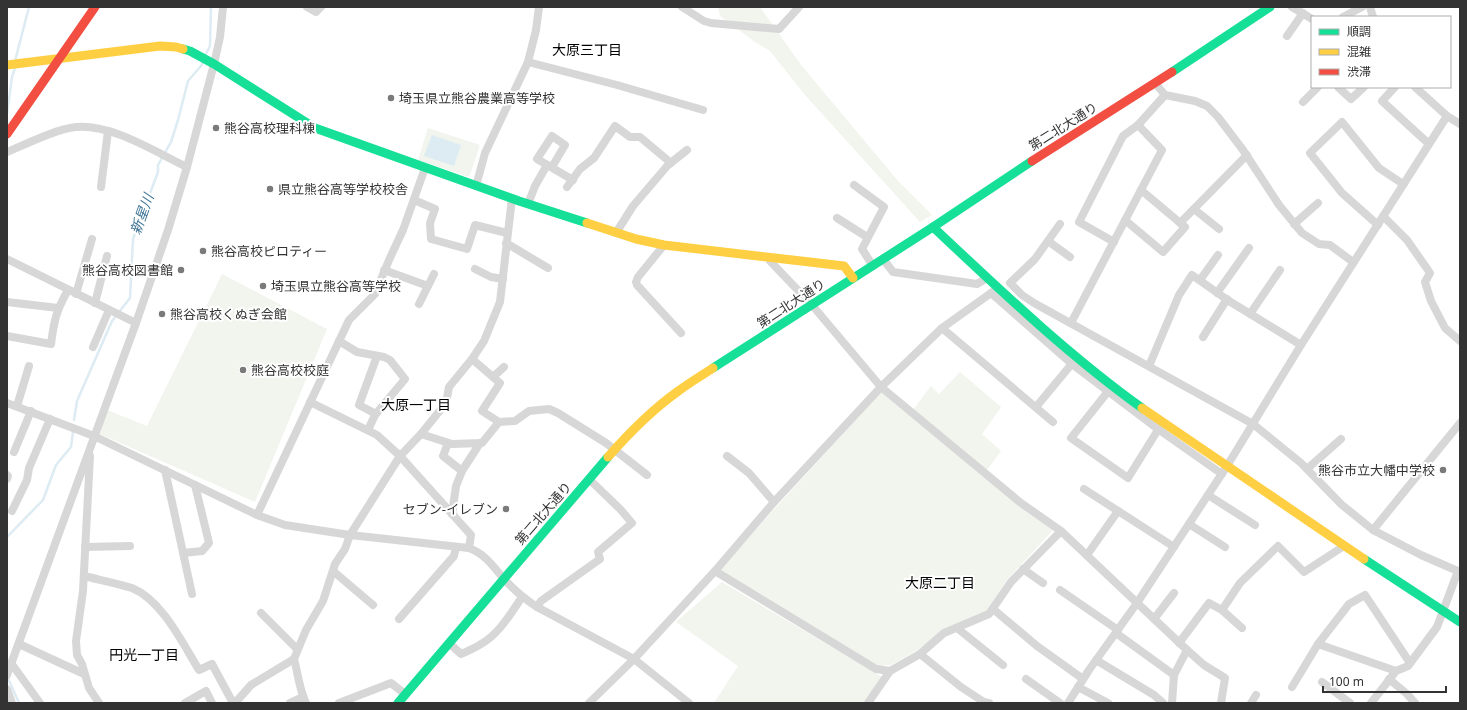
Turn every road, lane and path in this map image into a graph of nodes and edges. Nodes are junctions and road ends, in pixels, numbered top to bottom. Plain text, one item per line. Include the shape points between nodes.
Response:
1 (95, 7) edge
2 (223, 7) edge
3 (307, 7) edge
4 (321, 7) edge
5 (539, 7) edge
6 (682, 7) edge
7 (799, 7) edge
8 (1270, 7) edge
9 (1292, 7) edge
10 (1362, 7) edge
11 (1303, 13) junction
12 (1345, 16) edge
13 (1311, 18) edge
14 (1287, 36) dead end
15 (59, 58) junction
16 (528, 62) junction
17 (211, 63) junction
18 (8, 65) edge
19 (1155, 83) junction
20 (1317, 88) edge
21 (1339, 88) edge
22 (1363, 88) edge
23 (1394, 88) edge
24 (1416, 88) edge
25 (1164, 95) junction
26 (1303, 102) dead end
27 (703, 110) dead end
28 (1447, 116) junction
29 (1460, 124) edge
30 (1138, 125) junction
31 (108, 131) junction
32 (8, 132) edge
33 (1429, 144) junction
34 (687, 150) dead end
35 (8, 151) edge
36 (1247, 155) junction
37 (7, 161) edge
38 (671, 163) junction
39 (187, 167) junction
40 (425, 168) junction
41 (573, 180) junction
42 (1404, 184) junction
43 (854, 185) dead end
44 (476, 186) junction
45 (101, 187) dead end
46 (567, 187) dead end
47 (1141, 190) junction
48 (512, 198) junction
49 (414, 200) junction
50 (1318, 203) dead end
51 (528, 204) junction
52 (1194, 209) junction
53 (1383, 216) junction
54 (837, 218) dead end
55 (1125, 220) junction
56 (1180, 223) junction
57 (1060, 224) dead end
58 (1294, 224) junction
59 (1378, 225) junction
60 (933, 227) junction
61 (1219, 229) dead end
62 (507, 233) junction
63 (616, 233) junction
64 (867, 237) junction
65 (92, 239) dead end
66 (1048, 241) junction
67 (1114, 242) junction
68 (506, 243) junction
69 (664, 245) junction
70 (1249, 248) dead end
71 (1218, 255) dead end
72 (107, 256) dead end
73 (1070, 257) dead end
74 (770, 258) junction
75 (7, 259) edge
76 (883, 259) junction
77 (1354, 262) junction
78 (873, 266) junction
79 (548, 268) dead end
80 (474, 269) dead end
81 (384, 270) junction
82 (1280, 270) dead end
83 (434, 274) dead end
84 (853, 278) junction
85 (987, 278) junction
86 (503, 279) junction
87 (1200, 280) junction
88 (428, 286) junction
89 (68, 290) junction
90 (995, 291) junction
91 (1217, 293) junction
92 (76, 294) junction
93 (1022, 296) junction
94 (1227, 299) junction
95 (7, 302) edge
96 (96, 303) junction
97 (419, 304) dead end
98 (1014, 304) junction
99 (812, 305) junction
100 (58, 308) junction
101 (111, 311) junction
102 (1250, 314) junction
103 (136, 323) junction
104 (1071, 323) junction
105 (942, 328) junction
106 (681, 333) dead end
107 (7, 336) edge
108 (1203, 337) dead end
109 (339, 341) junction
110 (1460, 341) edge
111 (1301, 345) junction
112 (93, 347) dead end
113 (376, 356) junction
114 (472, 359) junction
115 (1074, 361) junction
116 (29, 366) dead end
117 (1149, 366) junction
118 (504, 367) dead end
119 (493, 377) junction
120 (881, 387) junction
121 (1110, 389) junction
122 (310, 402) junction
123 (7, 403) edge
124 (17, 406) junction
125 (1036, 407) junction
126 (31, 411) junction
127 (376, 414) junction
128 (50, 419) junction
129 (499, 422) junction
130 (1053, 422) dead end
131 (1460, 423) edge
132 (1254, 424) junction
133 (1160, 426) junction
134 (368, 430) junction
135 (421, 434) junction
136 (94, 436) junction
137 (1341, 439) dead end
138 (448, 443) junction
139 (480, 443) junction
140 (91, 446) junction
141 (615, 450) junction
142 (14, 452) dead end
143 (400, 456) junction
144 (727, 456) dead end
145 (1307, 469) junction
146 (165, 470) junction
147 (1224, 470) junction
148 (462, 471) junction
149 (7, 475) edge
150 (646, 475) dead end
151 (7, 478) edge
152 (589, 479) junction
153 (195, 485) junction
154 (1084, 489) dead end
155 (1208, 495) junction
156 (774, 502) junction
157 (1118, 510) junction
158 (12, 511) dead end
159 (452, 514) junction
160 (257, 515) junction
161 (1189, 524) junction
162 (1256, 525) dead end
163 (1372, 530) junction
164 (1061, 531) junction
165 (350, 535) junction
166 (130, 546) dead end
167 (1344, 546) junction
168 (85, 547) junction
169 (456, 547) junction
170 (1174, 547) junction
171 (469, 548) junction
172 (1225, 548) dead end
173 (183, 553) junction
174 (1087, 555) junction
175 (1023, 569) junction
176 (333, 571) junction
177 (714, 571) junction
178 (1459, 572) edge
179 (84, 576) junction
180 (504, 579) junction
181 (1043, 583) dead end
182 (1060, 590) dead end
183 (1174, 593) dead end
184 (192, 594) dead end
185 (522, 597) junction
186 (1137, 603) junction
187 (373, 605) dead end
188 (537, 607) junction
189 (993, 609) junction
190 (1222, 610) junction
191 (1444, 611) junction
192 (261, 613) dead end
193 (399, 619) dead end
194 (1154, 619) junction
195 (1460, 622) edge
196 (957, 628) junction
197 (1242, 628) dead end
198 (1117, 632) junction
199 (1179, 643) junction
200 (19, 644) junction
201 (448, 644) junction
202 (1318, 644) junction
203 (298, 650) junction
204 (1187, 650) junction
205 (920, 654) junction
206 (294, 659) junction
207 (634, 659) junction
208 (1096, 660) junction
209 (1410, 663) junction
210 (1003, 666) dead end
211 (9, 669) edge
212 (890, 671) junction
213 (1396, 671) junction
214 (84, 674) junction
215 (1174, 675) junction
216 (1026, 679) dead end
217 (1083, 679) junction
218 (1389, 679) junction
219 (1322, 682) dead end
220 (1078, 687) junction
221 (1292, 687) dead end
222 (7, 689) edge
223 (405, 694) junction
224 (1256, 695) dead end
225 (304, 700) edge
226 (12, 703) edge
227 (40, 703) edge
228 (99, 703) edge
229 (185, 703) edge
230 (212, 703) edge
231 (234, 703) edge
232 (290, 703) edge
233 (339, 703) edge
234 (398, 703) edge
235 (589, 703) edge
236 (689, 703) edge
237 (868, 703) edge
238 (989, 703) edge
239 (1060, 703) edge
240 (1068, 703) edge
241 (1108, 703) edge
242 (1163, 703) edge
243 (1172, 703) edge
244 (1221, 703) edge
245 (1251, 703) edge
246 (1350, 703) edge
247 (1371, 703) edge
248 (1415, 703) edge

1 - 15 street
2 - 17 street via 220,37
3 - 4 street via 316,12
5 - 16 street
6 - 7 street via 710,23 780,29
8 - 19 street, 第二北大通り
9 - 11 street
10 - 12 street
11 - 13 street
11 - 14 street
15 - 17 street via 160,46 190,51
15 - 18 street
15 - 32 street
16 - 27 street
16 - 44 street via 485,153
17 - 39 street
17 - 40 street via 315,128
19 - 25 street
19 - 60 street, 第二北大通り
20 - 26 street
21 - 22 street via 1351,99
23 - 33 street via 1382,101
24 - 28 street
25 - 30 street
25 - 36 street via 1207,106
28 - 29 street
28 - 33 street
30 - 47 street via 1162,150
30 - 67 street via 1123,136 1079,222
31 - 35 street via 76,127
31 - 39 street
31 - 45 street
33 - 42 street
34 - 38 street
35 - 37 street
36 - 52 street
36 - 58 street
38 - 41 street via 640,138 630,137 615,126 594,158 580,169
38 - 63 street via 633,206
39 - 103 street
40 - 44 street
40 - 49 street
41 - 46 street
41 - 51 street via 549,166 535,186
42 - 53 street
42 - 59 street via 1379,168 1342,122 1310,153 1342,193
43 - 64 street via 884,207
44 - 48 street
47 - 55 street
47 - 56 street
48 - 51 street
48 - 62 street
49 - 62 street via 435,209 430,223 430,239 467,249 475,225
49 - 81 street
50 - 58 street
51 - 63 street
52 - 56 street
52 - 61 street
53 - 59 street
53 - 110 street via 1407,240 1430,274 1425,282 1431,301 1445,328
54 - 64 street
55 - 56 street via 1164,252 1185,227
55 - 67 street
57 - 66 street
58 - 77 street via 1302,234 1319,244 1330,245
59 - 77 street
60 - 76 street, 第二北大通り
60 - 85 street
62 - 68 street
63 - 69 street
64 - 78 street via 862,249
65 - 92 street
66 - 73 street
66 - 93 street via 1035,259 1010,283
67 - 104 street
68 - 79 street
68 - 86 street
69 - 74 street
69 - 106 street via 636,282
70 - 91 street
71 - 87 street
72 - 96 street
74 - 84 street via 844,266
74 - 99 street
75 - 89 street
76 - 78 street, 第二北大通り
76 - 85 street via 893,272 977,284
77 - 111 street
78 - 84 street, 第二北大通り
80 - 86 street via 491,277
81 - 88 street
81 - 109 street via 375,294 349,320
82 - 102 street
83 - 88 street
84 - 99 street, 第二北大通り
85 - 90 street
86 - 114 street via 500,302 484,341
87 - 91 street
87 - 117 street via 1192,275 1180,295
88 - 97 street
89 - 92 street
89 - 100 street
90 - 98 street
90 - 105 street
90 - 115 street
91 - 94 street
92 - 96 street
93 - 98 street
93 - 104 street
94 - 102 street
94 - 108 street
95 - 100 street
96 - 101 street
98 - 115 street
99 - 120 street
99 - 141 street, 第二北大通り via 660,404
100 - 107 street via 51,344
101 - 103 street
101 - 112 street
102 - 111 street
103 - 136 street
104 - 117 street
105 - 120 street
105 - 125 street
109 - 113 street via 357,352
109 - 122 street
111 - 132 street
113 - 127 street via 359,405
113 - 127 street via 390,360 405,379
114 - 119 street
114 - 135 street via 449,387 446,403
115 - 121 street
115 - 125 street
116 - 124 street
117 - 132 street
118 - 119 street
119 - 129 street via 500,383 482,411
120 - 156 street
120 - 164 street via 1021,503
121 - 133 street
121 - 133 street via 1071,438 1128,478
122 - 134 street
122 - 160 street
123 - 124 street
124 - 126 street
125 - 130 street
126 - 128 street
126 - 142 street
127 - 134 street
128 - 136 street
128 - 158 street via 29,468 27,480
129 - 139 street
129 - 141 street via 514,421 529,411 549,409
131 - 163 street
132 - 145 street
132 - 147 street
133 - 147 street
134 - 143 street
135 - 138 street
135 - 143 street
136 - 140 street
136 - 146 street
137 - 145 street
138 - 139 street
138 - 148 street via 443,456
139 - 148 street
140 - 168 street
140 - 200 street
141 - 150 street
141 - 152 street, 第二北大通り
143 - 159 street
143 - 165 street
144 - 156 street via 749,473
145 - 163 street via 1342,505
146 - 153 street
146 - 173 street
147 - 155 street
147 - 167 street
148 - 159 street via 456,486
149 - 151 street
152 - 180 street, 第二北大通り
152 - 188 street via 632,523 598,552 600,559 541,601
153 - 160 street
153 - 173 street via 209,543 202,551
154 - 157 street
155 - 161 street
155 - 162 street
156 - 177 street
157 - 170 street
157 - 174 street
159 - 171 street via 471,535
160 - 165 street via 285,524
161 - 170 street
161 - 172 street
163 - 178 street
164 - 174 street
164 - 175 street
165 - 169 street
165 - 176 street
166 - 168 street
167 - 190 street via 1304,572 1278,546 1240,583
167 - 191 street
168 - 179 street
169 - 171 street
169 - 193 street via 454,556
170 - 186 street
171 - 180 street via 483,555
173 - 184 street
174 - 186 street
175 - 181 street
175 - 189 street
176 - 187 street
176 - 203 street via 323,601
177 - 207 street
177 - 212 street via 876,669
178 - 191 street
179 - 214 street via 76,641 77,656
179 - 231 street via 133,589 149,600 163,612 199,670 212,664
180 - 185 street
180 - 201 street, 第二北大通り
182 - 198 street
183 - 194 street
185 - 188 street
185 - 201 street via 508,618 482,644 461,654
186 - 194 street
186 - 198 street
188 - 207 street
189 - 196 street via 989,614
189 - 217 street via 1037,646
190 - 197 street
190 - 199 street via 1209,603
191 - 195 street
191 - 209 street via 1437,626
192 - 203 street
194 - 199 street
196 - 205 street via 944,633
196 - 210 street
198 - 208 street
198 - 215 street
199 - 204 street
200 - 211 street
200 - 214 street
201 - 223 street, 第二北大通り
202 - 209 street via 1349,604 1365,595
202 - 213 street
202 - 221 street
203 - 206 street
204 - 215 street
204 - 244 street via 1225,678
205 - 212 street
205 - 238 street via 961,687
206 - 225 street
206 - 231 street via 251,685
207 - 235 street
207 - 236 street
208 - 217 street
208 - 242 street
209 - 213 street
211 - 227 street
212 - 237 street
213 - 218 street
214 - 228 street
215 - 243 street
216 - 239 street
217 - 220 street
218 - 247 street
218 - 248 street
219 - 246 street
220 - 240 street
220 - 241 street
222 - 226 street
223 - 233 street via 391,684
223 - 234 street, 第二北大通り
224 - 245 street
225 - 232 street
229 - 230 street via 206,691

